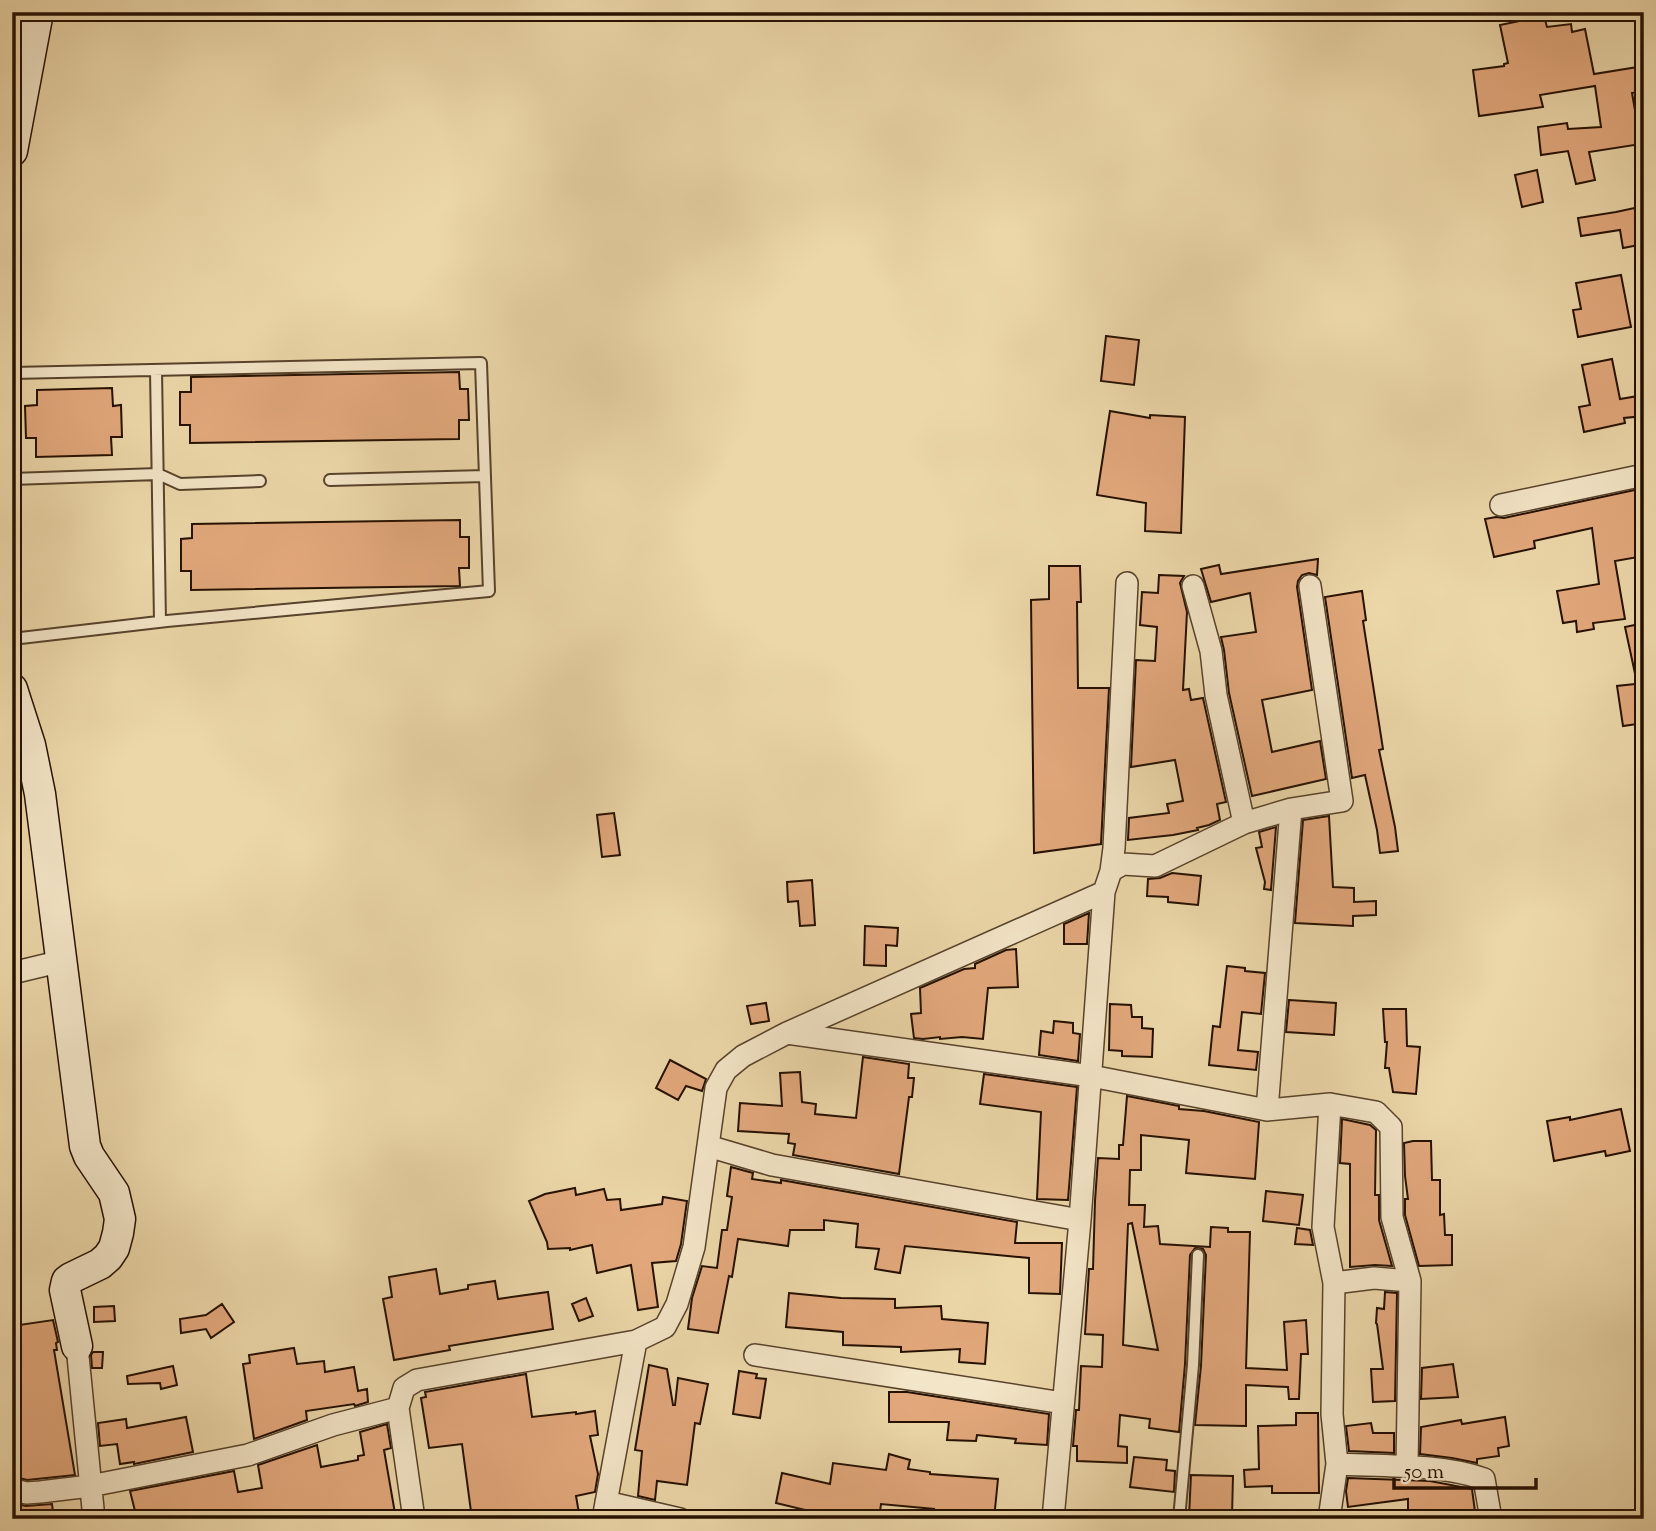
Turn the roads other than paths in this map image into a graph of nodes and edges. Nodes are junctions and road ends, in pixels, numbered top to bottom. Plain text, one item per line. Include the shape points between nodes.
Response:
1 (38, 12) edge
2 (12, 150) edge
3 (156, 370) junction
4 (12, 373) edge
5 (158, 474) junction
6 (1644, 475) edge
7 (485, 476) junction
8 (12, 479) edge
9 (330, 480) dead end
10 (260, 481) dead end
11 (1501, 505) dead end
12 (1127, 583) dead end
13 (1193, 586) dead end
14 (1310, 586) dead end
15 (160, 622) junction
16 (12, 639) edge
17 (12, 689) edge
18 (1291, 809) junction
19 (1244, 822) junction
20 (1111, 871) junction
21 (1104, 892) junction
22 (62, 961) junction
23 (12, 973) edge
24 (787, 1033) junction
25 (1091, 1076) junction
26 (1330, 1104) junction
27 (1267, 1110) junction
28 (708, 1146) junction
29 (1080, 1220) junction
30 (1198, 1255) dead end
31 (1410, 1281) junction
32 (1334, 1283) junction
33 (636, 1341) junction
34 (77, 1346) joint
35 (755, 1355) dead end
36 (1063, 1403) junction
37 (398, 1408) junction
38 (1337, 1464) junction
39 (1407, 1467) junction
40 (90, 1486) junction
41 (12, 1489) edge
42 (605, 1510) edge
43 (94, 1519) edge
44 (414, 1519) edge
45 (680, 1519) edge
46 (1053, 1519) edge
47 (1180, 1519) edge
48 (1329, 1519) edge
49 (1491, 1519) edge

1 - 2 street
3 - 4 lane
3 - 5 lane
3 - 7 lane via 481,363
5 - 8 lane
5 - 10 lane via 180,484
5 - 15 lane
6 - 11 street
7 - 9 lane
7 - 15 lane via 489,591
12 - 20 street
13 - 19 street
14 - 18 street via 1342,801
15 - 16 lane
17 - 22 street via 40,794
18 - 19 street
18 - 27 street
19 - 20 street via 1155,866 1123,864
20 - 21 street
21 - 24 street
21 - 25 street
22 - 23 street
22 - 34 street via 85,1146 114,1193 120,1219 117,1241 108,1257 65,1285
24 - 25 street
24 - 28 street via 726,1070 716,1088
25 - 27 street
25 - 29 street
26 - 27 street
26 - 31 street via 1376,1112 1391,1127 1392,1217
26 - 32 street via 1323,1227
28 - 29 street via 772,1165
28 - 33 street via 694,1247 677,1304 665,1327
29 - 36 street
30 - 47 lane
31 - 32 street via 1374,1278
31 - 39 street
32 - 38 street via 1332,1414
33 - 37 street via 417,1380 404,1388
33 - 42 street
34 - 40 street
35 - 36 street
36 - 46 street
37 - 40 street via 248,1455
37 - 44 street
38 - 39 street
38 - 48 street
39 - 49 street via 1484,1479
40 - 41 street via 26,1493
40 - 43 street
42 - 45 street

